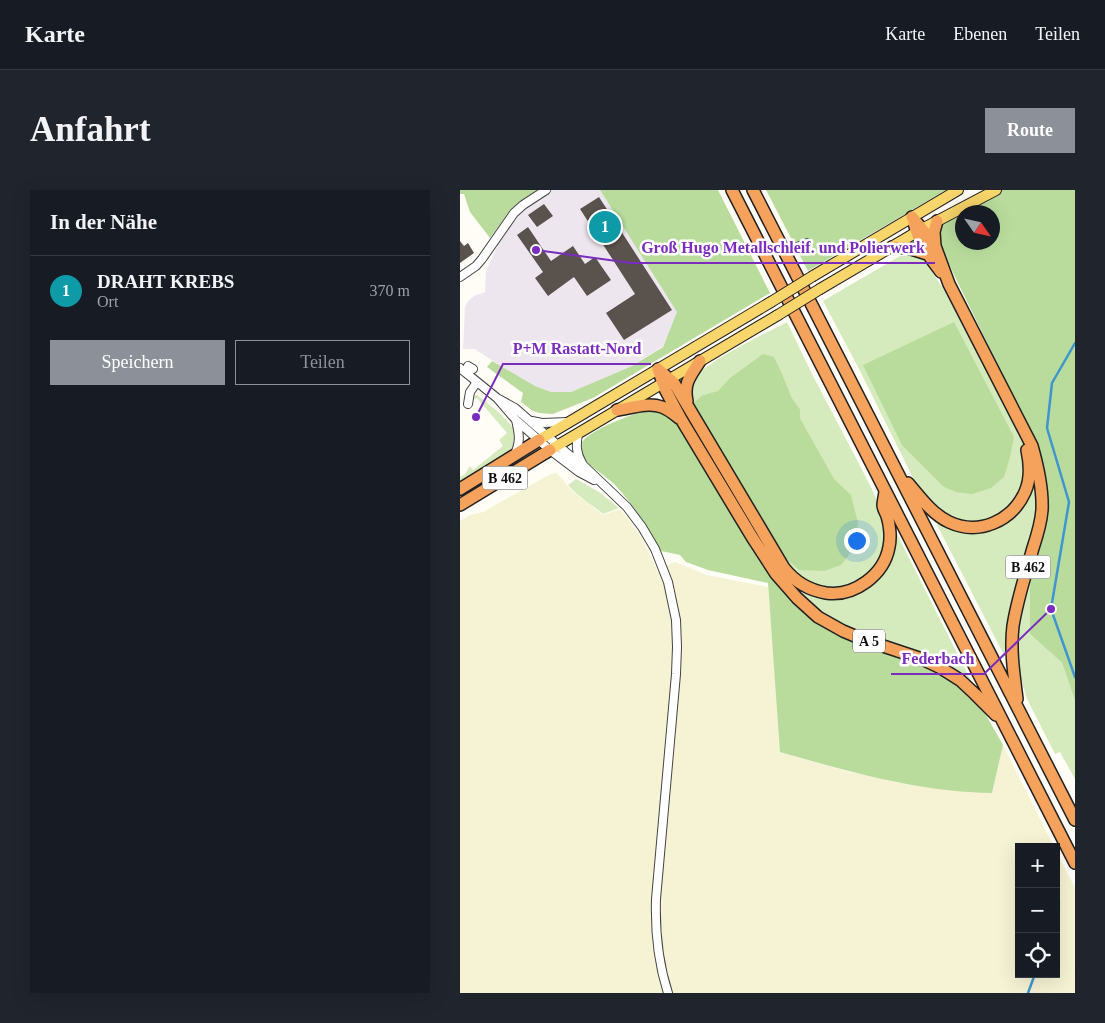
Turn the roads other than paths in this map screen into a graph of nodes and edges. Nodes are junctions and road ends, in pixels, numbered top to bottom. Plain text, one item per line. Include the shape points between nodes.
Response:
1 (546, 190) edge
2 (732, 190) edge
3 (753, 190) edge
4 (958, 190) edge
5 (996, 190) edge
6 (912, 217) junction
7 (936, 221) junction
8 (919, 230) junction
9 (808, 244) dead end
10 (892, 247) junction
11 (931, 250) junction
12 (785, 252) junction
13 (460, 277) edge
14 (700, 361) junction
15 (467, 367) edge
16 (658, 369) junction
17 (666, 381) junction
18 (477, 382) junction
19 (498, 398) junction
20 (468, 404) dead end
21 (617, 410) junction
22 (686, 416) junction
23 (1017, 418) junction
24 (516, 420) junction
25 (531, 421) junction
26 (570, 422) junction
27 (578, 434) junction
28 (543, 438) junction
29 (554, 448) junction
30 (515, 455) junction
31 (583, 465) junction
32 (894, 465) junction
33 (603, 485) junction
34 (460, 489) edge
35 (885, 490) junction
36 (460, 506) edge
37 (1018, 708) junction
38 (1004, 724) junction
39 (1075, 820) edge
40 (1075, 863) edge
41 (668, 993) edge

1 - 13 street via 514,213 482,259
2 - 35 highway, A 5
3 - 12 highway
4 - 6 main road, B 462
5 - 7 main road, B 462
6 - 8 highway
6 - 16 main road, B 462, bridge
7 - 8 main road, B 462
7 - 11 highway
8 - 10 main road, B 462
8 - 11 highway
9 - 12 street
10 - 11 highway
10 - 14 main road, B 462, bridge
11 - 23 highway
12 - 32 highway
14 - 17 main road, B 462
14 - 22 highway, B 462 via 685,389
15 - 18 street
16 - 17 highway
16 - 26 main road, B 462
17 - 21 main road, B 462
17 - 22 highway, A 5 via 666,391
18 - 19 street
18 - 20 street via 470,392
19 - 24 street
19 - 25 street via 515,404
21 - 22 highway, A 5 via 656,405
21 - 27 main road, B 462
22 - 35 highway, B 462 via 784,568 798,583 810,589 842,592 870,580 878,571 889,547 890,528 883,506
22 - 38 highway, A 5 via 752,537 776,574 797,598 818,617 843,631 941,668 960,680
23 - 32 highway via 1026,445 1030,475 1018,504 1008,515 992,524 972,528 948,522 935,514
23 - 37 highway, B 462 via 1032,446 1042,490 1042,512 1013,626
24 - 28 street
24 - 30 street via 520,437
25 - 26 street
25 - 28 street
26 - 28 main road, B 462
27 - 29 main road, B 462
27 - 31 street via 576,446
28 - 29 street
28 - 30 highway, B 462
29 - 31 street
29 - 33 street via 579,472
29 - 36 highway, B 462
30 - 34 highway, B 462
31 - 33 street
32 - 37 highway
33 - 41 street via 627,507 655,549 668,582 676,620 676,674 655,914 656,942
35 - 38 highway, A 5
37 - 39 highway
38 - 40 highway, A 5

